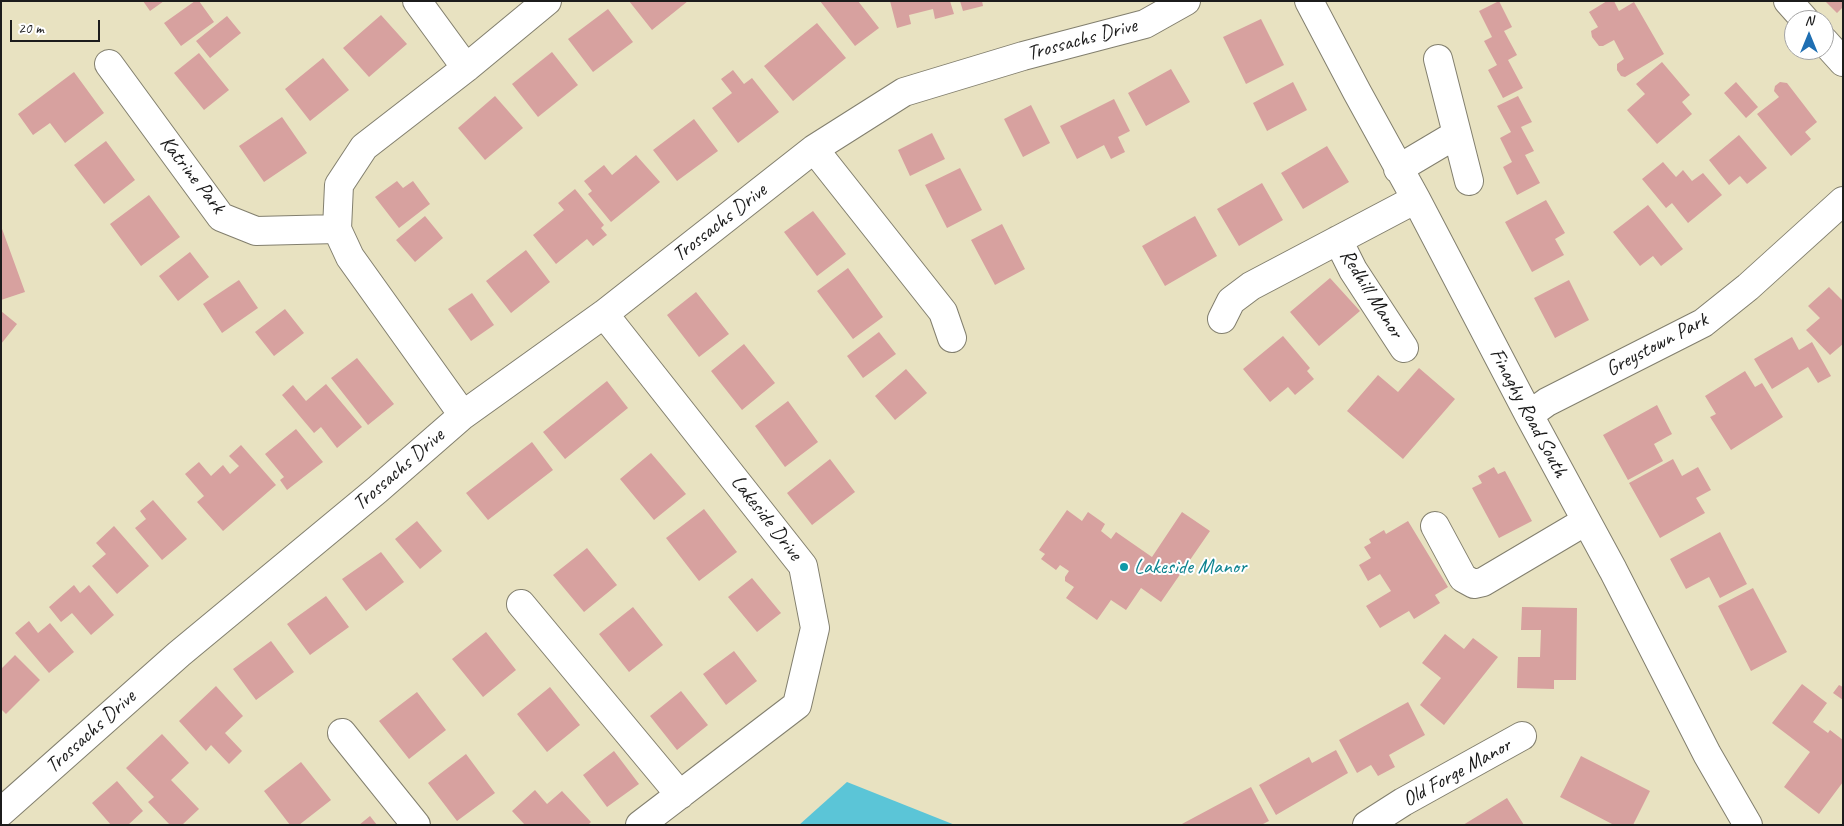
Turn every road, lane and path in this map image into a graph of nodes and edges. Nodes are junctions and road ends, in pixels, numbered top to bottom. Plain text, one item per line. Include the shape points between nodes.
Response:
1 (416, 1) edge
2 (547, 1) edge
3 (1186, 1) edge
4 (1309, 1) edge
5 (1834, 52) edge
6 (1438, 59) dead end
7 (1843, 62) edge
8 (109, 64) dead end
9 (466, 68) junction
10 (1457, 134) junction
11 (814, 148) junction
12 (1398, 169) junction
13 (1469, 181) dead end
14 (1416, 200) junction
15 (1843, 201) edge
16 (337, 230) junction
17 (1338, 240) junction
18 (604, 314) junction
19 (1222, 319) dead end
20 (952, 338) dead end
21 (1404, 348) dead end
22 (463, 415) junction
23 (1529, 415) junction
24 (1586, 521) junction
25 (1435, 526) dead end
26 (521, 604) dead end
27 (342, 733) dead end
28 (1522, 736) dead end
29 (680, 795) junction
30 (1, 812) edge
31 (416, 825) edge
32 (640, 825) edge
33 (1367, 825) edge
34 (1748, 825) edge

1 - 9 street
2 - 9 street
3 - 11 street, Trossachs Drive via 1145,24 904,92
4 - 12 street, Finaghy Road South
5 - 7 street
6 - 10 street
8 - 16 street, Katrine Park via 221,218 256,231
9 - 16 street via 364,146 339,185
10 - 12 street
10 - 13 street
11 - 18 street, Trossachs Drive
11 - 20 street via 943,312
12 - 14 street, Finaghy Road South
14 - 17 street, Redhill Manor
14 - 23 street, Finaghy Road South
15 - 23 street, Greystown Park via 1703,323 1547,402
16 - 22 street via 350,257
17 - 19 street, Redhill Manor via 1251,286 1231,301
17 - 21 street, Redhill Manor via 1353,270
18 - 22 street, Trossachs Drive
18 - 29 street, Lakeside Drive via 803,566 815,628 798,705
22 - 30 street, Trossachs Drive via 179,654
23 - 24 street, Finaghy Road South
24 - 25 street via 1483,582 1474,584 1463,578
24 - 34 street, Finaghy Road South
26 - 29 street
27 - 31 street
28 - 33 street, Old Forge Manor
29 - 32 street, Lakeside Drive

